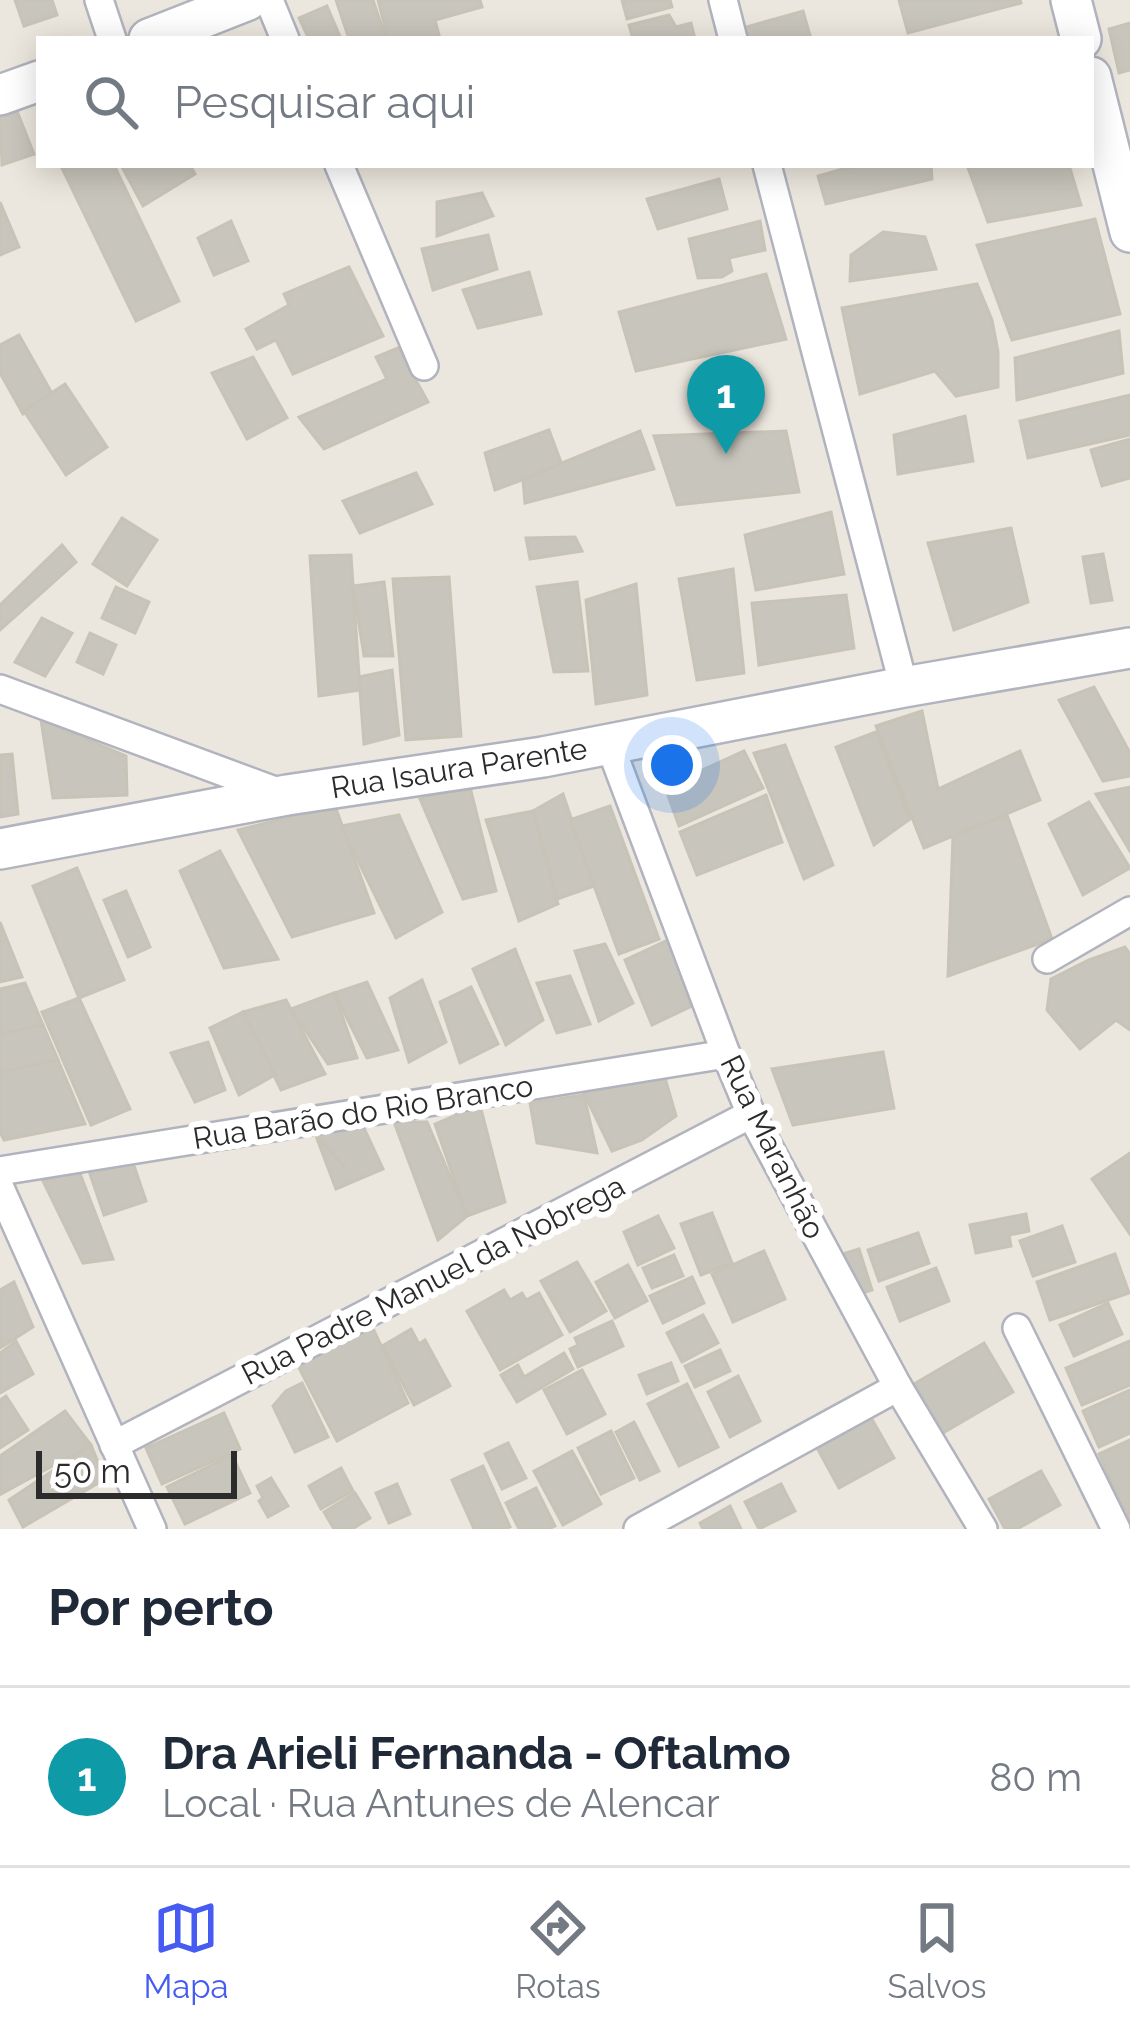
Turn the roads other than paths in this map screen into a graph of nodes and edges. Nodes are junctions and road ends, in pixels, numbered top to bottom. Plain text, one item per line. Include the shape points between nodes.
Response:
1 (99, 0) edge
2 (248, 0) edge
3 (268, 0) edge
4 (723, 0) edge
5 (1071, 0) edge
6 (111, 36) edge
7 (157, 36) edge
8 (284, 36) edge
9 (733, 36) edge
10 (1080, 36) edge
11 (36, 82) edge
12 (1094, 89) edge
13 (0, 95) edge
14 (339, 168) edge
15 (767, 168) edge
16 (1129, 223) edge
17 (424, 366) dead end
18 (1130, 648) edge
19 (904, 687) junction
20 (0, 689) edge
21 (609, 743) junction
22 (286, 795) junction
23 (0, 849) edge
24 (1130, 911) edge
25 (1047, 959) dead end
26 (726, 1054) junction
27 (752, 1114) junction
28 (0, 1171) edge
29 (0, 1189) edge
30 (27, 1252) junction
31 (0, 1266) edge
32 (1017, 1328) dead end
33 (898, 1387) junction
34 (114, 1445) junction
35 (152, 1529) edge
36 (638, 1529) edge
37 (982, 1529) edge
38 (1116, 1529) edge

1 - 6 street
2 - 7 street
3 - 8 street
4 - 9 street
5 - 10 street
11 - 13 street
12 - 16 street
14 - 17 street
15 - 19 street
18 - 19 street, Rua Isaura Parente
19 - 21 street, Rua Isaura Parente
20 - 22 street
21 - 22 street, Rua Isaura Parente
21 - 26 street, Rua Maranhão
22 - 23 street, Rua Isaura Parente
24 - 25 street
26 - 27 street, Rua Maranhão
26 - 28 street, Rua Barão do Rio Branco
27 - 33 street, Rua Maranhão
27 - 34 street, Rua Padre Manuel da Nobrega
29 - 30 street
30 - 31 street
30 - 34 street
32 - 38 street
33 - 36 street
33 - 37 street, Rua Maranhão
34 - 35 street

